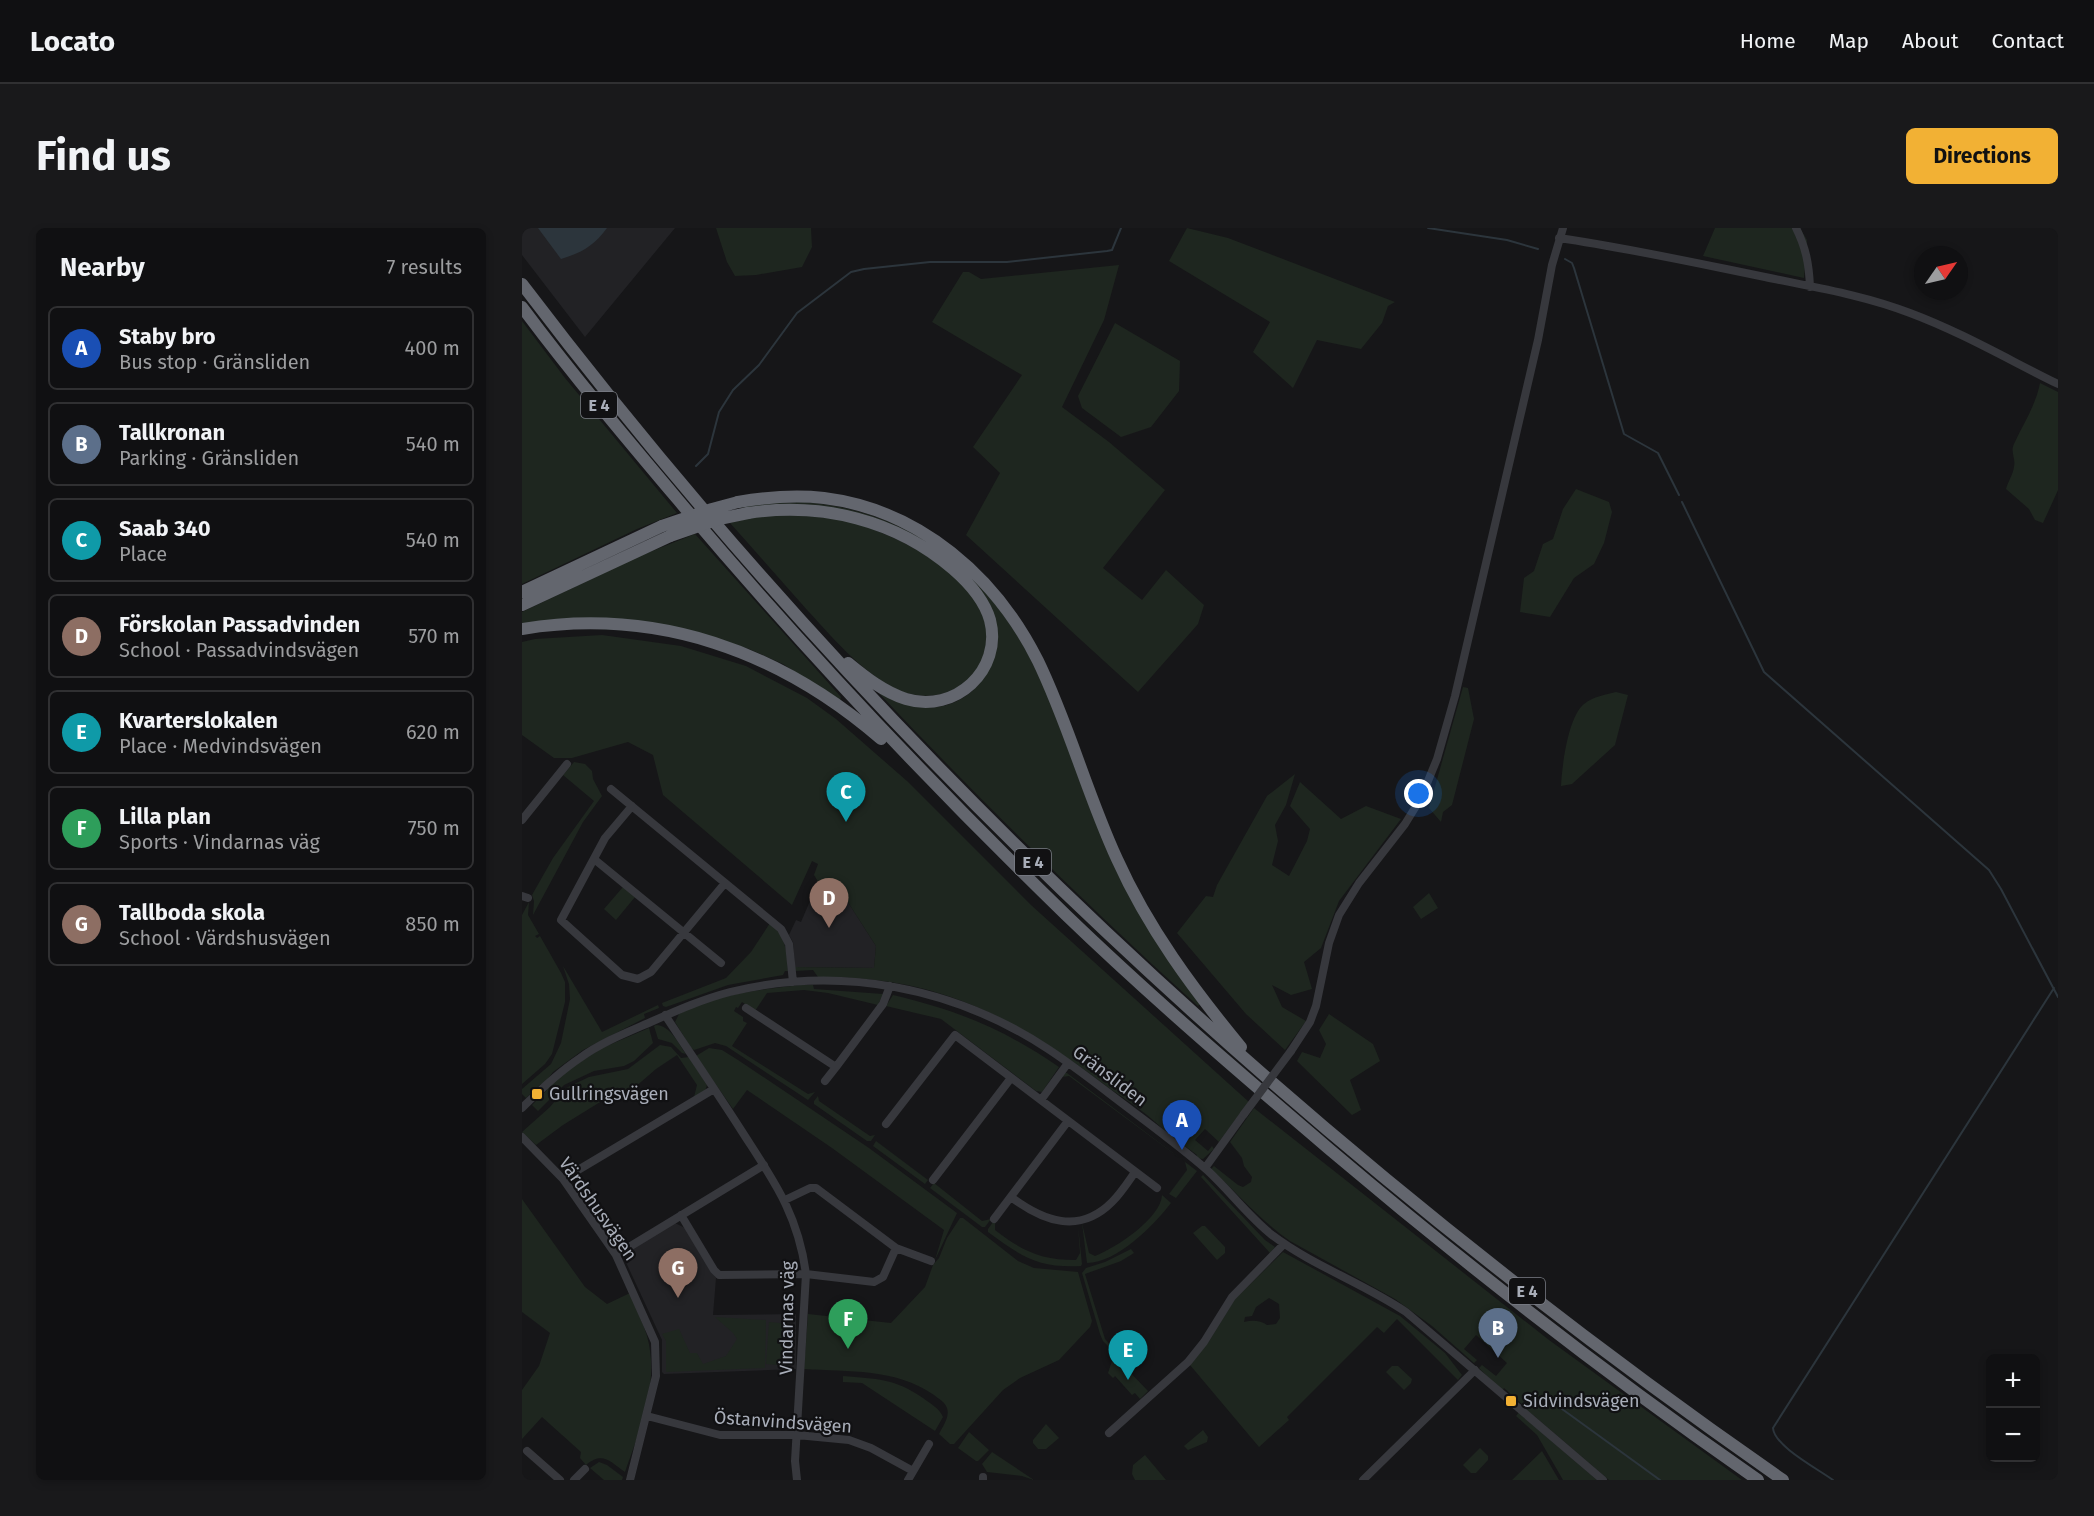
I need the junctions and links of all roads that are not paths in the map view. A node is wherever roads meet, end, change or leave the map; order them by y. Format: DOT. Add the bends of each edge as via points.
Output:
graph roads {
  1 [pos="1563,228"];
  2 [pos="1796,228"];
  3 [pos="1559,238"];
  4 [pos="522,284"];
  5 [pos="1810,287"];
  6 [pos="522,308"];
  7 [pos="2058,384"];
  8 [pos="522,592"];
  9 [pos="522,605"];
  10 [pos="522,629"];
  11 [pos="819,640"];
  12 [pos="567,764"];
  13 [pos="932,782"];
  14 [pos="611,789"];
  15 [pos="632,806"];
  16 [pos="522,820"];
  17 [pos="594,859"];
  18 [pos="725,883"];
  19 [pos="684,933"];
  20 [pos="721,963"];
  21 [pos="793,982"];
  22 [pos="890,986"];
  23 [pos="746,1008"];
  24 [pos="665,1016"];
  25 [pos="1068,1063"];
  26 [pos="836,1067"];
  27 [pos="1011,1078"];
  28 [pos="1267,1078"];
  29 [pos="825,1081"];
  30 [pos="714,1089"];
  31 [pos="1041,1100"];
  32 [pos="522,1108"];
  33 [pos="1068,1121"];
  34 [pos="886,1124"];
  35 [pos="522,1137"];
  36 [pos="764,1165"];
  37 [pos="1204,1168"];
  38 [pos="1135,1172"];
  39 [pos="563,1179"];
  40 [pos="933,1180"];
  41 [pos="1157,1188"];
  42 [pos="1011,1197"];
  43 [pos="785,1200"];
  44 [pos="681,1215"];
  45 [pos="994,1219"];
  46 [pos="1284,1244"];
  47 [pos="896,1248"];
  48 [pos="616,1255"];
  49 [pos="931,1261"];
  50 [pos="806,1274"];
  51 [pos="1474,1370"];
  52 [pos="647,1416"];
  53 [pos="1109,1433"];
  54 [pos="797,1435"];
  55 [pos="929,1444"];
  56 [pos="528,1451"];
  57 [pos="585,1469"];
  58 [pos="913,1471"];
  59 [pos="560,1480"];
  60 [pos="574,1480"];
  61 [pos="630,1480"];
  62 [pos="797,1480"];
  63 [pos="908,1480"];
  64 [pos="1363,1480"];
  65 [pos="1603,1480"];
  66 [pos="1758,1480"];
  67 [pos="1784,1480"];
  1 -- 3 [label="street"];
  2 -- 5 [label="street" via="1805,245"];
  3 -- 5 [label="street"];
  3 -- 37 [label="street, bridge" via="1455,696 1437,759 1406,824 1339,915 1310,1022"];
  4 -- 11 [label="highway, E 4" via="637,430"];
  5 -- 7 [label="street" via="1910,313"];
  6 -- 13 [label="highway, E 4" via="610,419 780,619"];
  8 -- 28 [label="highway, bridge" via="662,526 738,501 762,498 825,498 870,508 942,544 983,580 1006,608 1038,661 1110,843 1144,913 1186,977"];
  9 -- 11 [label="highway, bridge" via="670,536 719,519 808,509 846,515 897,532 944,561 973,589 987,611 993,635 989,659 975,681 954,696 931,702 906,699 887,691"];
  10 -- 13 [label="highway" via="583,624 640,627 685,635 752,656 824,694"];
  11 -- 28 [label="highway, E 4" via="990,820 1123,948"];
  12 -- 16 [label="street"];
  13 -- 66 [label="highway, E 4" via="1174,1015 1359,1174 1483,1276"];
  14 -- 15 [label="street"];
  15 -- 17 [label="street" via="605,838"];
  15 -- 18 [label="street"];
  17 -- 19 [label="street"];
  17 -- 19 [label="street" via="561,920 622,975 638,979 648,975"];
  18 -- 19 [label="street"];
  18 -- 21 [label="street" via="784,933"];
  19 -- 20 [label="street"];
  21 -- 22 [label="street, Gränsliden" via="846,981"];
  21 -- 24 [label="street, Gränsliden" via="729,993"];
  22 -- 25 [label="street, Gränsliden" via="983,1013"];
  22 -- 26 [label="street" via="883,1004"];
  23 -- 26 [label="street"];
  24 -- 30 [label="street, Vindarnas väg"];
  24 -- 32 [label="street, Gränsliden" via="582,1056"];
  25 -- 31 [label="street"];
  25 -- 37 [label="street, Gränsliden"];
  26 -- 29 [label="street"];
  27 -- 31 [label="street"];
  27 -- 34 [label="street" via="955,1035"];
  27 -- 40 [label="street"];
  28 -- 67 [label="highway, E 4" via="1502,1272"];
  30 -- 36 [label="street, Vindarnas väg"];
  30 -- 39 [label="street"];
  31 -- 33 [label="street"];
  33 -- 38 [label="street"];
  33 -- 42 [label="street"];
  35 -- 39 [label="street, Värdshusvägen"];
  36 -- 43 [label="street, Vindarnas väg"];
  36 -- 44 [label="street"];
  37 -- 46 [label="street, Gränsliden" via="1258,1224"];
  38 -- 41 [label="street"];
  38 -- 42 [label="street" via="1104,1209 1080,1220 1048,1219"];
  39 -- 48 [label="street, Värdshusvägen"];
  42 -- 45 [label="street"];
  43 -- 47 [label="street" via="816,1188"];
  43 -- 50 [label="street, Vindarnas väg" via="797,1230"];
  44 -- 48 [label="street"];
  44 -- 50 [label="street" via="719,1275"];
  46 -- 51 [label="street, Gränsliden" via="1392,1302"];
  46 -- 53 [label="street" via="1232,1297 1188,1362"];
  47 -- 49 [label="street"];
  47 -- 50 [label="street" via="878,1281"];
  48 -- 52 [label="street, Värdshusvägen" via="656,1347 656,1376"];
  50 -- 54 [label="street, Vindarnas väg"];
  51 -- 64 [label="street"];
  51 -- 65 [label="street, Gränsliden"];
  52 -- 54 [label="street, Östanvindsvägen" via="720,1435"];
  52 -- 61 [label="street, Värdshusvägen"];
  54 -- 58 [label="street, Östanvindsvägen" via="860,1443"];
  54 -- 62 [label="street, Vindarnas väg"];
  55 -- 58 [label="street"];
  56 -- 59 [label="street"];
  57 -- 60 [label="street"];
  58 -- 63 [label="street"];
}
